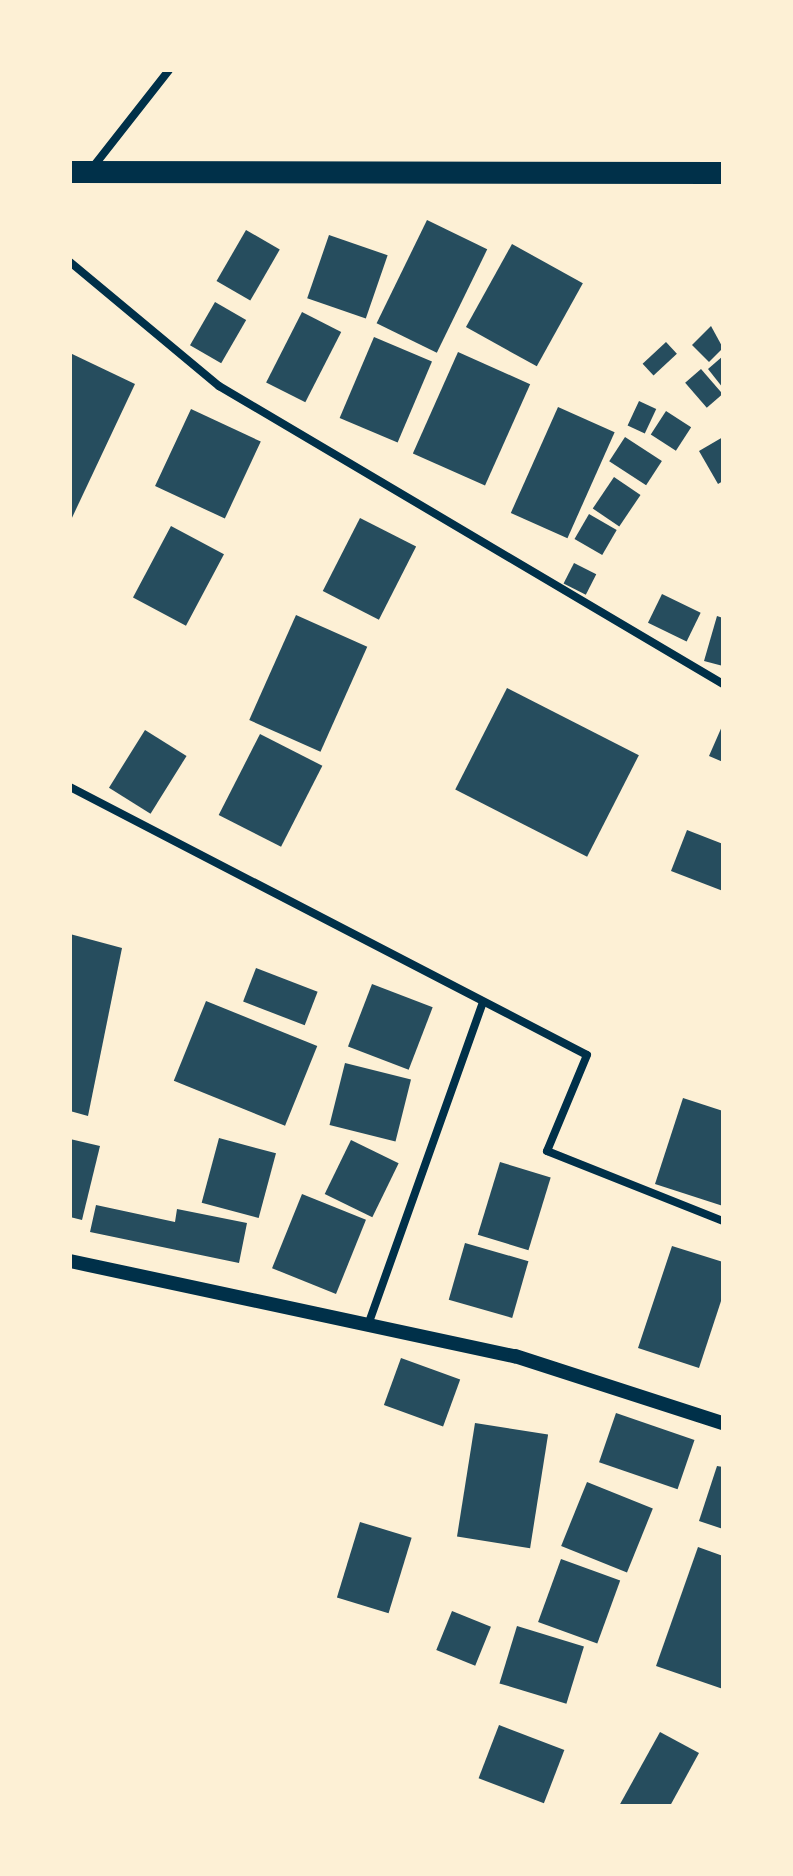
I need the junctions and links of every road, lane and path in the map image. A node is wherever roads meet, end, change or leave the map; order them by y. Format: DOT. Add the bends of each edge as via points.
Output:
graph roads {
  1 [pos="169,70"];
  2 [pos="79,172"];
  3 [pos="723,173"];
  4 [pos="70,262"];
  5 [pos="723,684"];
  6 [pos="70,787"];
  7 [pos="483,1002"];
  8 [pos="723,1221"];
  9 [pos="70,1261"];
  10 [pos="368,1325"];
  11 [pos="723,1423"];
  1 -- 2 [label="street"];
  2 -- 3 [label="highway"];
  4 -- 5 [label="street" via="219,386"];
  6 -- 7 [label="street"];
  7 -- 8 [label="street" via="587,1055 547,1151"];
  7 -- 10 [label="street"];
  9 -- 10 [label="street"];
  10 -- 11 [label="street" via="515,1356"];
}
